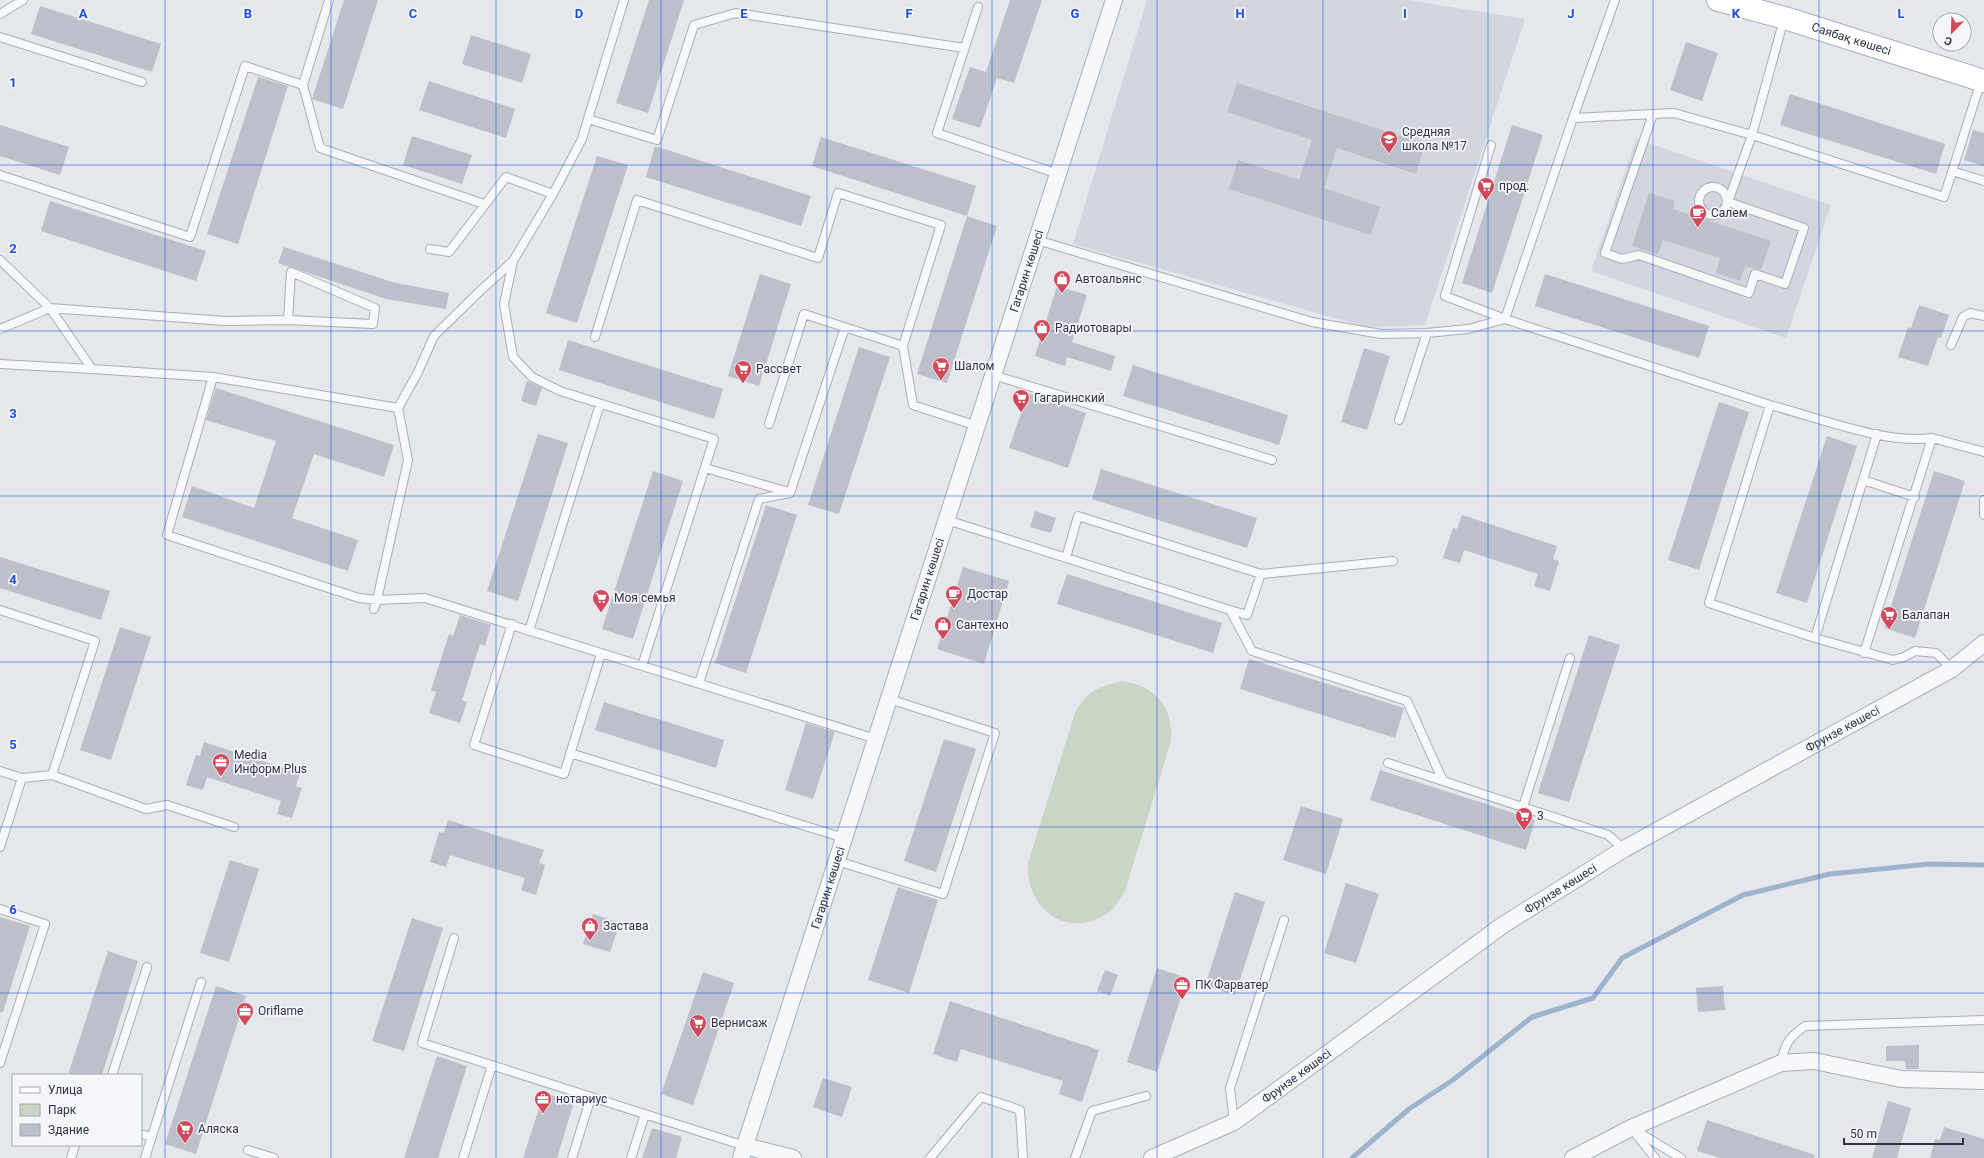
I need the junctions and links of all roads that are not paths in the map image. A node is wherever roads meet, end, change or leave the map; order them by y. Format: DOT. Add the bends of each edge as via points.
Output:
graph roads {
  1 [pos="22,0"];
  2 [pos="329,0"];
  3 [pos="624,0"];
  4 [pos="1114,0"];
  5 [pos="1615,0"];
  6 [pos="1718,0"];
  7 [pos="978,7"];
  8 [pos="0,14"];
  9 [pos="1785,18"];
  10 [pos="0,37"];
  11 [pos="964,48"];
  12 [pos="1983,80"];
  13 [pos="142,82"];
  14 [pos="303,84"];
  15 [pos="1653,114"];
  16 [pos="1573,118"];
  17 [pos="588,119"];
  18 [pos="1752,135"];
  19 [pos="1491,146"];
  20 [pos="1952,171"];
  21 [pos="1058,174"];
  22 [pos="0,175"];
  23 [pos="1984,181"];
  24 [pos="554,194"];
  25 [pos="484,204"];
  26 [pos="1037,240"];
  27 [pos="430,249"];
  28 [pos="0,260"];
  29 [pos="513,261"];
  30 [pos="50,308"];
  31 [pos="1984,316"];
  32 [pos="1505,319"];
  33 [pos="288,320"];
  34 [pos="845,327"];
  35 [pos="0,329"];
  36 [pos="1427,333"];
  37 [pos="594,337"];
  38 [pos="1951,345"];
  39 [pos="903,346"];
  40 [pos="0,364"];
  41 [pos="92,370"];
  42 [pos="993,375"];
  43 [pos="213,377"];
  44 [pos="600,404"];
  45 [pos="1770,405"];
  46 [pos="398,408"];
  47 [pos="1399,420"];
  48 [pos="769,424"];
  49 [pos="977,426"];
  50 [pos="1877,434"];
  51 [pos="1932,438"];
  52 [pos="1984,452"];
  53 [pos="1272,460"];
  54 [pos="705,468"];
  55 [pos="1863,480"];
  56 [pos="790,493"];
  57 [pos="1915,497"];
  58 [pos="1984,500"];
  59 [pos="1984,515"];
  60 [pos="947,520"];
  61 [pos="1066,558"];
  62 [pos="1393,561"];
  63 [pos="1261,574"];
  64 [pos="377,600"];
  65 [pos="0,610"];
  66 [pos="374,610"];
  67 [pos="1230,610"];
  68 [pos="512,624"];
  69 [pos="529,631"];
  70 [pos="1815,638"];
  71 [pos="1984,643"];
  72 [pos="1864,653"];
  73 [pos="601,654"];
  74 [pos="1570,658"];
  75 [pos="642,666"];
  76 [pos="1952,669"];
  77 [pos="699,683"];
  78 [pos="889,699"];
  79 [pos="876,739"];
  80 [pos="570,753"];
  81 [pos="1388,763"];
  82 [pos="0,771"];
  83 [pos="52,775"];
  84 [pos="22,778"];
  85 [pos="1443,781"];
  86 [pos="1523,807"];
  87 [pos="234,827"];
  88 [pos="844,838"];
  89 [pos="0,847"];
  90 [pos="1624,849"];
  91 [pos="837,861"];
  92 [pos="0,909"];
  93 [pos="1284,920"];
  94 [pos="454,938"];
  95 [pos="147,967"];
  96 [pos="200,982"];
  97 [pos="1984,1020"];
  98 [pos="0,1062"];
  99 [pos="1781,1064"];
  100 [pos="492,1066"];
  101 [pos="112,1074"];
  102 [pos="1984,1081"];
  103 [pos="1146,1096"];
  104 [pos="591,1097"];
  105 [pos="645,1114"];
  106 [pos="1234,1122"];
  107 [pos="1631,1128"];
  108 [pos="142,1134"];
  109 [pos="152,1137"];
  110 [pos="75,1146"];
  111 [pos="248,1150"];
  112 [pos="743,1152"];
  113 [pos="71,1158"];
  114 [pos="145,1158"];
  115 [pos="274,1158"];
  116 [pos="463,1158"];
  117 [pos="572,1158"];
  118 [pos="631,1158"];
  119 [pos="793,1158"];
  120 [pos="930,1158"];
  121 [pos="1023,1158"];
  122 [pos="1075,1158"];
  123 [pos="1152,1158"];
  124 [pos="1573,1158"];
  125 [pos="1655,1158"];
  126 [pos="1681,1158"];
  1 -- 8 [label="lane"];
  2 -- 14 [label="lane"];
  3 -- 17 [label="lane"];
  4 -- 21 [label="street, Гагарин көшесі"];
  5 -- 16 [label="lane"];
  6 -- 9 [label="street, Саябақ көшесі"];
  7 -- 11 [label="lane"];
  9 -- 12 [label="street, Саябақ көшесі"];
  9 -- 18 [label="lane"];
  10 -- 13 [label="lane"];
  11 -- 17 [label="lane" via="736,13 694,25 657,140"];
  11 -- 21 [label="lane" via="937,134"];
  12 -- 20 [label="lane"];
  14 -- 22 [label="lane" via="245,66 190,237"];
  14 -- 25 [label="lane" via="320,148"];
  15 -- 16 [label="lane"];
  15 -- 18 [label="lane" via="1674,113"];
  15 -- 18 [label="lane" via="1605,252 1622,258 1639,255 1748,293 1755,274 1785,284 1804,228 1728,202"];
  16 -- 32 [label="lane"];
  17 -- 24 [label="lane" via="582,139"];
  18 -- 20 [label="lane" via="1944,197"];
  19 -- 32 [label="lane" via="1445,296"];
  20 -- 23 [label="lane"];
  21 -- 26 [label="street, Гагарин көшесі"];
  24 -- 25 [label="lane" via="506,177"];
  24 -- 29 [label="lane"];
  25 -- 27 [label="lane" via="449,252"];
  26 -- 36 [label="lane" via="1312,322 1381,334"];
  26 -- 42 [label="street, Гагарин көшесі"];
  28 -- 30 [label="lane"];
  29 -- 44 [label="lane" via="504,304 513,357 532,377 560,391"];
  29 -- 46 [label="lane" via="434,336"];
  30 -- 33 [label="lane" via="226,321"];
  30 -- 35 [label="lane"];
  30 -- 41 [label="lane"];
  31 -- 38 [label="lane" via="1970,312 1963,317"];
  32 -- 36 [label="lane" via="1468,329"];
  32 -- 45 [label="lane"];
  33 -- 33 [label="lane" via="373,324 376,308 291,272"];
  34 -- 39 [label="lane"];
  34 -- 48 [label="lane" via="804,314"];
  34 -- 56 [label="lane"];
  36 -- 47 [label="lane"];
  37 -- 39 [label="lane" via="637,200 818,258 838,193 941,225"];
  39 -- 49 [label="lane" via="913,405"];
  40 -- 41 [label="lane"];
  41 -- 43 [label="lane"];
  42 -- 49 [label="street, Гагарин көшесі"];
  42 -- 53 [label="lane"];
  43 -- 46 [label="lane"];
  43 -- 64 [label="lane" via="167,535 359,598"];
  44 -- 54 [label="lane" via="714,439"];
  44 -- 69 [label="lane"];
  45 -- 50 [label="lane"];
  45 -- 70 [label="lane" via="1710,603"];
  46 -- 64 [label="lane" via="408,460"];
  49 -- 60 [label="street, Гагарин көшесі"];
  50 -- 51 [label="lane" via="1919,440"];
  50 -- 55 [label="lane"];
  51 -- 52 [label="lane"];
  51 -- 57 [label="lane"];
  54 -- 56 [label="lane"];
  54 -- 75 [label="lane"];
  55 -- 57 [label="lane"];
  55 -- 70 [label="lane"];
  56 -- 77 [label="lane" via="759,499"];
  57 -- 72 [label="lane"];
  58 -- 59 [label="lane"];
  60 -- 61 [label="lane"];
  60 -- 78 [label="street, Гагарин көшесі"];
  61 -- 63 [label="lane" via="1078,516"];
  61 -- 67 [label="lane"];
  62 -- 63 [label="lane"];
  63 -- 67 [label="lane" via="1247,615"];
  64 -- 66 [label="lane"];
  64 -- 68 [label="lane" via="425,598"];
  65 -- 83 [label="lane" via="95,641"];
  67 -- 85 [label="lane" via="1252,651 1407,701"];
  68 -- 69 [label="lane"];
  68 -- 80 [label="lane" via="474,745 564,774"];
  69 -- 73 [label="lane"];
  70 -- 72 [label="lane"];
  71 -- 76 [label="street, Фрунзе көшесі"];
  72 -- 76 [label="lane" via="1893,660 1915,651 1936,653"];
  73 -- 75 [label="lane"];
  73 -- 80 [label="lane"];
  74 -- 86 [label="lane"];
  75 -- 77 [label="lane"];
  76 -- 90 [label="street, Фрунзе көшесі"];
  77 -- 79 [label="lane"];
  78 -- 79 [label="street, Гагарин көшесі"];
  78 -- 91 [label="lane" via="995,733 943,894"];
  79 -- 88 [label="street, Гагарин көшесі"];
  80 -- 88 [label="lane"];
  81 -- 85 [label="lane"];
  82 -- 84 [label="lane"];
  83 -- 84 [label="lane"];
  83 -- 87 [label="lane" via="146,809 167,805"];
  84 -- 89 [label="lane"];
  85 -- 86 [label="lane"];
  86 -- 90 [label="lane" via="1608,835"];
  88 -- 91 [label="street, Гагарин көшесі"];
  90 -- 106 [label="street, Фрунзе көшесі" via="1503,925"];
  91 -- 112 [label="street, Гагарин көшесі"];
  92 -- 98 [label="lane" via="44,924"];
  93 -- 106 [label="lane" via="1230,1088"];
  94 -- 100 [label="lane" via="422,1043"];
  95 -- 101 [label="lane"];
  96 -- 109 [label="lane"];
  97 -- 99 [label="lane" via="1804,1026 1792,1035 1784,1047"];
  99 -- 102 [label="street" via="1814,1061 1901,1079"];
  99 -- 107 [label="street"];
  100 -- 104 [label="lane"];
  100 -- 116 [label="lane"];
  103 -- 122 [label="lane" via="1092,1111"];
  104 -- 105 [label="lane"];
  104 -- 117 [label="lane"];
  105 -- 112 [label="lane"];
  105 -- 118 [label="lane"];
  106 -- 123 [label="street, Фрунзе көшесі"];
  107 -- 124 [label="street"];
  107 -- 125 [label="lane"];
  107 -- 126 [label="lane"];
  108 -- 109 [label="lane"];
  109 -- 114 [label="lane"];
  110 -- 113 [label="lane"];
  111 -- 115 [label="lane"];
  112 -- 119 [label="street"];
  120 -- 121 [label="lane" via="981,1097 1020,1110"];
}
